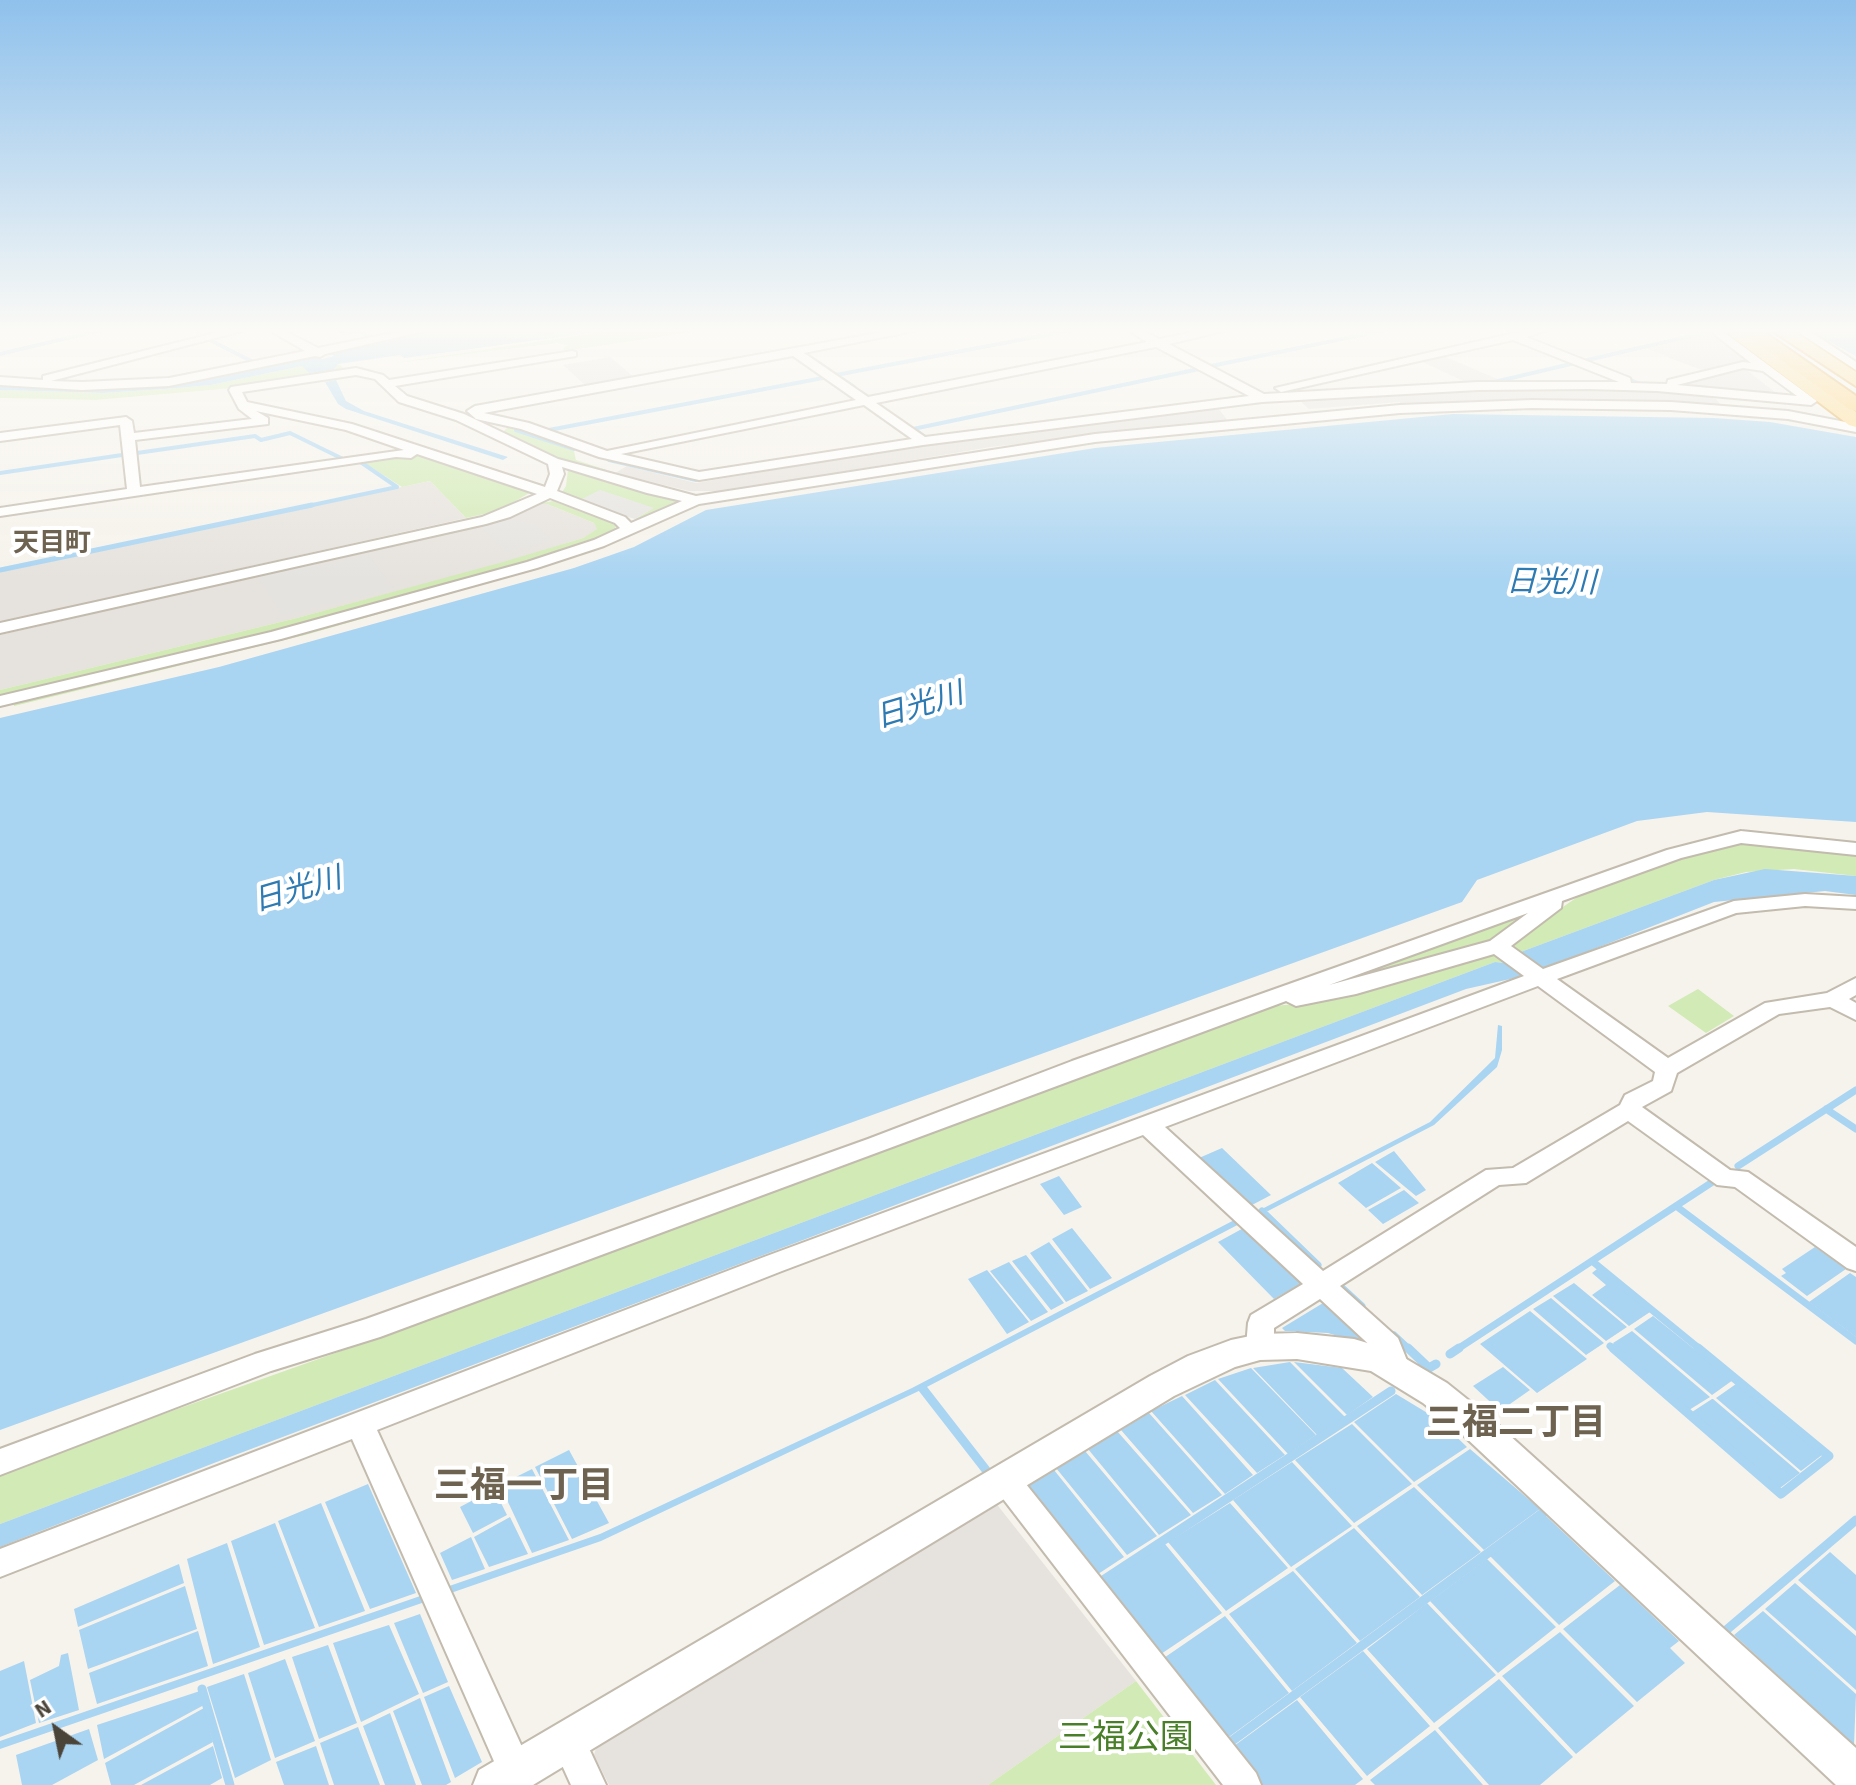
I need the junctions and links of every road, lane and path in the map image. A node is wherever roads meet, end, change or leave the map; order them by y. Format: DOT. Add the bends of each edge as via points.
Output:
graph roads {
  1 [pos="252,413"];
  2 [pos="281,413"];
  3 [pos="448,413"];
  4 [pos="468,413"];
  5 [pos="478,413"];
  6 [pos="806,413"];
  7 [pos="884,413"];
  8 [pos="1130,413"];
  9 [pos="1355,413"];
  10 [pos="1762,413"];
  11 [pos="460,417"];
  12 [pos="1856,428"];
  13 [pos="0,437"];
  14 [pos="130,437"];
  15 [pos="923,441"];
  16 [pos="604,454"];
  17 [pos="431,456"];
  18 [pos="554,462"];
  19 [pos="134,492"];
  20 [pos="549,493"];
  21 [pos="696,500"];
  22 [pos="0,512"];
  23 [pos="629,529"];
  24 [pos="0,628"];
  25 [pos="0,701"];
  26 [pos="1856,849"];
  27 [pos="1572,891"];
  28 [pos="1856,903"];
  29 [pos="1502,950"];
  30 [pos="1538,977"];
  31 [pos="1856,985"];
  32 [pos="1833,999"];
  33 [pos="1265,1001"];
  34 [pos="1856,1013"];
  35 [pos="1667,1069"];
  36 [pos="1629,1110"];
  37 [pos="1146,1124"];
  38 [pos="1856,1261"];
  39 [pos="1322,1285"];
  40 [pos="1260,1347"];
  41 [pos="1396,1368"];
  42 [pos="360,1425"];
  43 [pos="0,1462"];
  44 [pos="1004,1478"];
  45 [pos="0,1563"];
  46 [pos="568,1741"];
  47 [pos="1856,1776"];
  48 [pos="505,1778"];
  49 [pos="589,1785"];
  50 [pos="1244,1785"];
  1 -- 14 [label="street" via="264,421"];
  2 -- 17 [label="street" via="348,427"];
  3 -- 11 [label="street"];
  4 -- 11 [label="street"];
  5 -- 16 [label="street"];
  6 -- 16 [label="street"];
  7 -- 15 [label="street"];
  8 -- 15 [label="street"];
  9 -- 21 [label="street" via="1095,438"];
  10 -- 12 [label="street"];
  11 -- 18 [label="street"];
  13 -- 14 [label="street" via="126,421"];
  14 -- 19 [label="street"];
  15 -- 16 [label="street" via="699,476"];
  17 -- 19 [label="street" via="396,453"];
  17 -- 20 [label="street"];
  18 -- 20 [label="street" via="557,474"];
  18 -- 21 [label="street"];
  19 -- 22 [label="street"];
  20 -- 23 [label="street" via="620,520"];
  20 -- 24 [label="street" via="486,520"];
  21 -- 23 [label="street"];
  23 -- 25 [label="street" via="532,565 275,636"];
  26 -- 27 [label="street" via="1741,837 1674,854"];
  27 -- 29 [label="street"];
  27 -- 33 [label="street"];
  28 -- 30 [label="street" via="1805,900 1734,907"];
  29 -- 30 [label="street"];
  29 -- 33 [label="street" via="1318,996"];
  30 -- 35 [label="street"];
  30 -- 37 [label="street"];
  31 -- 32 [label="street"];
  32 -- 34 [label="street"];
  32 -- 35 [label="street" via="1773,1008"];
  33 -- 43 [label="street"];
  35 -- 36 [label="street" via="1663,1085 1633,1101"];
  36 -- 38 [label="street" via="1726,1179 1739,1178"];
  36 -- 39 [label="street" via="1517,1177 1495,1176"];
  37 -- 39 [label="street"];
  37 -- 42 [label="street"];
  39 -- 40 [label="street" via="1261,1323"];
  39 -- 41 [label="street" via="1388,1346"];
  40 -- 41 [label="street" via="1354,1353"];
  40 -- 44 [label="street" via="1200,1366"];
  41 -- 47 [label="street" via="1475,1425"];
  42 -- 45 [label="street"];
  42 -- 48 [label="street" via="436,1594"];
  44 -- 46 [label="street"];
  44 -- 50 [label="street"];
  46 -- 48 [label="street"];
  46 -- 49 [label="street"];
}
